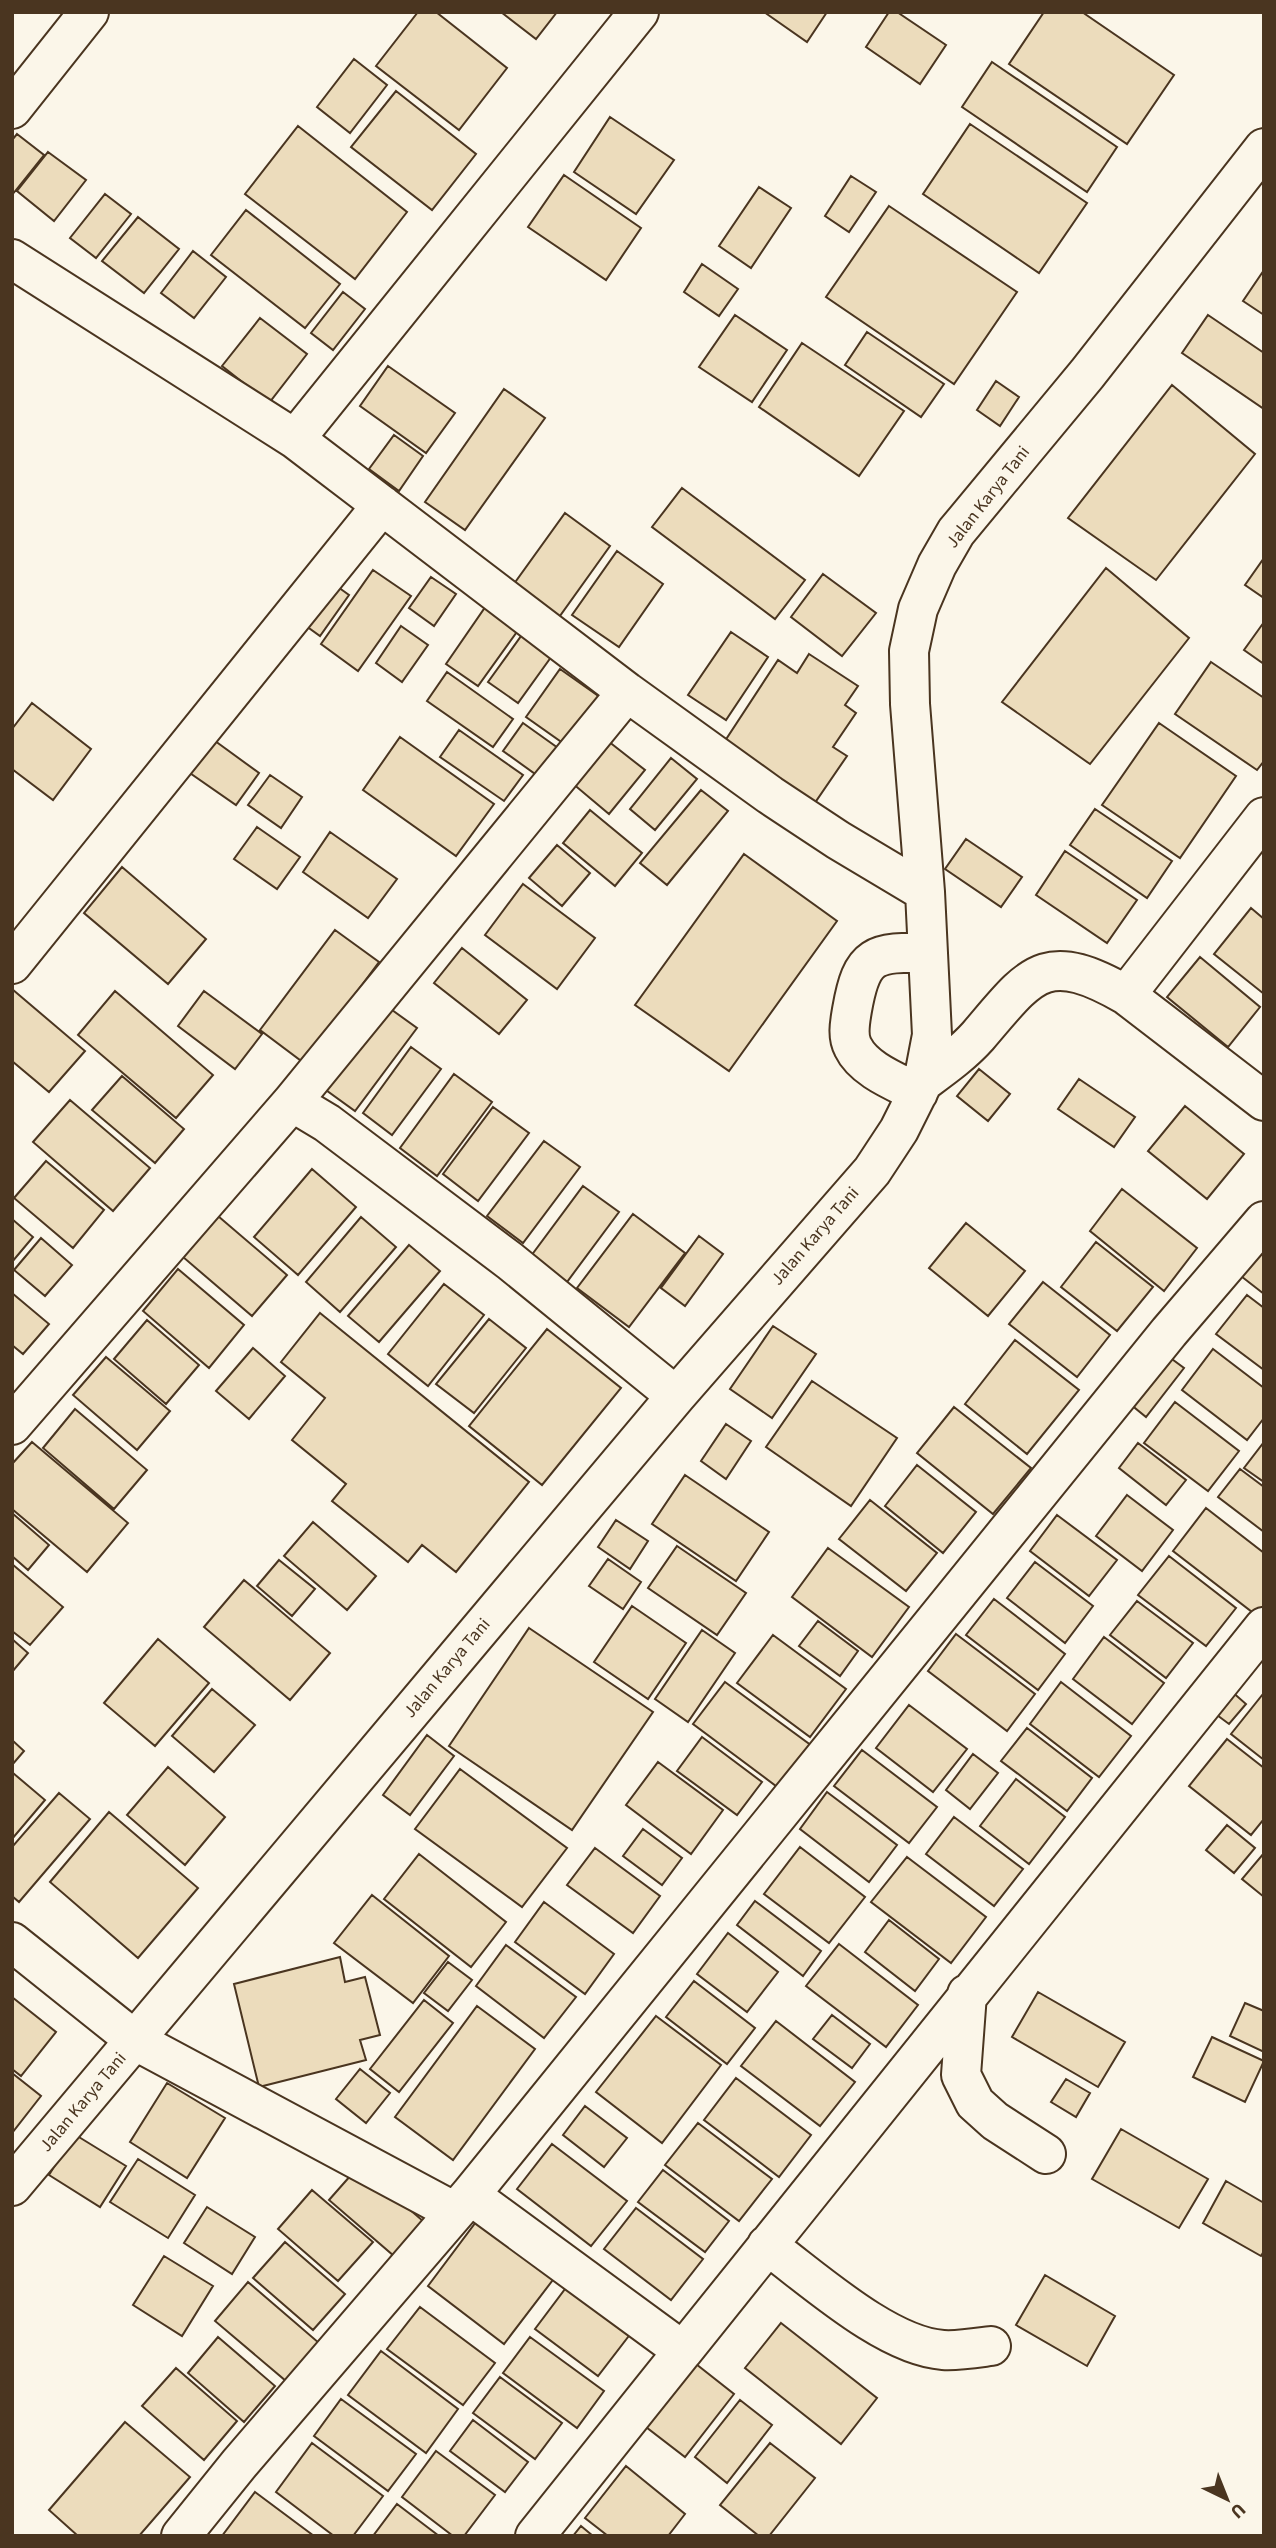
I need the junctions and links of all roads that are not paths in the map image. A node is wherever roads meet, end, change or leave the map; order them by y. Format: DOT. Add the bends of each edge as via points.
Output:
graph roads {
  1 [pos="89,12"];
  2 [pos="639,12"];
  3 [pos="12,108"];
  4 [pos="1264,148"];
  5 [pos="12,259"];
  6 [pos="295,439"];
  7 [pos="382,505"];
  8 [pos="627,692"];
  9 [pos="1264,817"];
  10 [pos="925,892"];
  11 [pos="928,953"];
  12 [pos="12,964"];
  13 [pos="1126,995"];
  14 [pos="921,1088"];
  15 [pos="1264,1101"];
  16 [pos="292,1102"];
  17 [pos="1264,1221"];
  18 [pos="676,1395"];
  19 [pos="12,1425"];
  20 [pos="1264,1627"];
  21 [pos="12,1942"];
  22 [pos="967,1994"];
  23 [pos="136,2041"];
  24 [pos="1046,2154"];
  25 [pos="12,2186"];
  26 [pos="462,2204"];
  27 [pos="767,2245"];
  28 [pos="991,2346"];
  29 [pos="683,2351"];
  30 [pos="181,2536"];
  31 [pos="535,2536"];
  1 -- 3 [label="street"];
  2 -- 6 [label="street"];
  4 -- 10 [label="street, Jalan Karya Tani" via="956,532 937,565 918,609 909,651"];
  5 -- 6 [label="street"];
  6 -- 7 [label="street"];
  7 -- 8 [label="street"];
  7 -- 12 [label="street"];
  8 -- 10 [label="street" via="769,795"];
  8 -- 16 [label="street"];
  9 -- 13 [label="street"];
  10 -- 11 [label="street, Jalan Karya Tani"];
  11 -- 14 [label="street, Jalan Karya Tani" via="932,1035"];
  11 -- 14 [label="street" via="887,953 867,963 857,983 849,1030 853,1048 869,1066"];
  13 -- 14 [label="street" via="1100,980 1068,972 1033,977"];
  13 -- 15 [label="street"];
  14 -- 18 [label="street, Jalan Karya Tani" via="872,1171"];
  16 -- 18 [label="street" via="327,1123 510,1261"];
  16 -- 19 [label="street"];
  17 -- 26 [label="street"];
  18 -- 23 [label="street, Jalan Karya Tani"];
  20 -- 22 [label="street"];
  21 -- 23 [label="street"];
  22 -- 24 [label="street" via="961,2075 975,2103"];
  22 -- 27 [label="street"];
  23 -- 25 [label="street, Jalan Karya Tani"];
  23 -- 26 [label="street"];
  26 -- 29 [label="street"];
  26 -- 30 [label="street"];
  27 -- 28 [label="street" via="902,2340 942,2350"];
  27 -- 29 [label="street"];
  29 -- 31 [label="street"];
}
